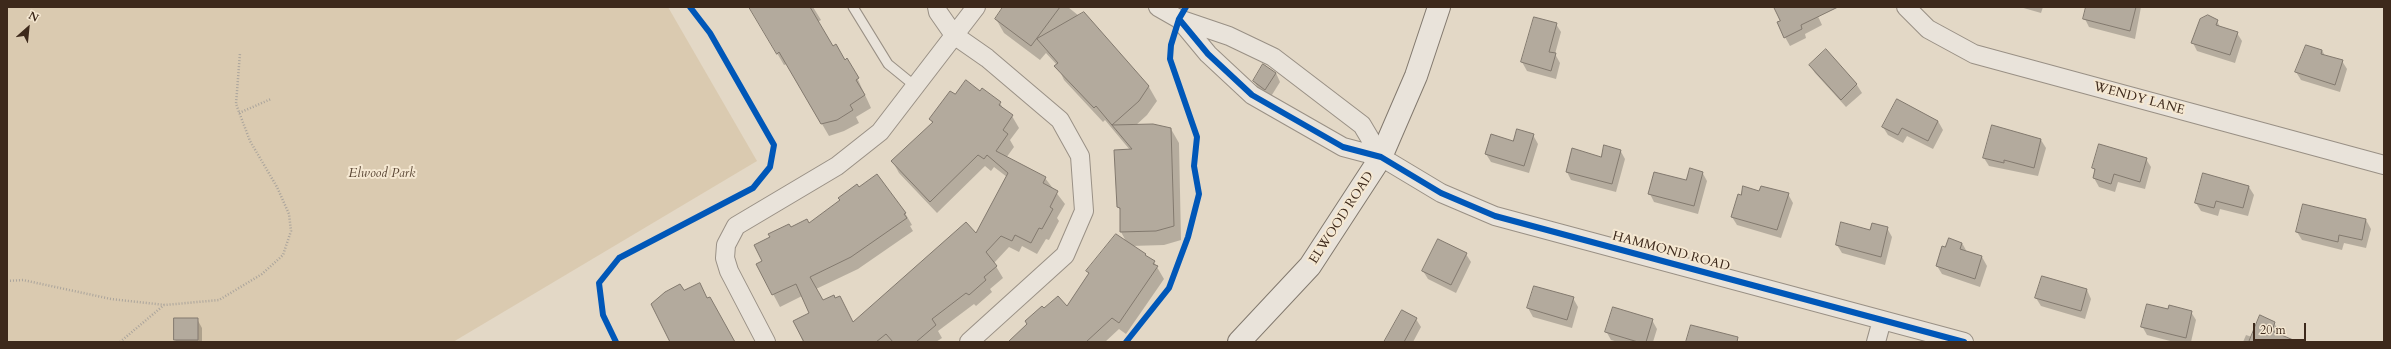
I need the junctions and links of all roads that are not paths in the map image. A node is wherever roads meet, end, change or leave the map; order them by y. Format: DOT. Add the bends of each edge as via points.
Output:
graph roads {
  1 [pos="853,7"];
  2 [pos="937,7"];
  3 [pos="976,7"];
  4 [pos="1158,7"];
  5 [pos="1439,7"];
  6 [pos="1906,7"];
  7 [pos="1179,19"];
  8 [pos="954,35"];
  9 [pos="915,86"];
  10 [pos="1381,157"];
  11 [pos="2384,165"];
  12 [pos="1882,320"];
  13 [pos="766,342"];
  14 [pos="969,342"];
  15 [pos="1240,342"];
  16 [pos="1876,342"];
  17 [pos="1964,342"];
  1 -- 9 [label="lane" via="888,64"];
  2 -- 8 [label="street"];
  3 -- 8 [label="street"];
  4 -- 7 [label="street"];
  5 -- 10 [label="main road, ELWOOD ROAD" via="1416,76"];
  6 -- 11 [label="street, WENDY LANE" via="1928,29 1974,54"];
  7 -- 10 [label="street" via="1208,54 1252,95 1343,147"];
  7 -- 10 [label="street" via="1228,36 1273,57 1362,125"];
  8 -- 9 [label="street"];
  8 -- 14 [label="street" via="987,58 1060,120 1080,156 1084,211 1064,255"];
  9 -- 13 [label="street" via="880,132 837,166 736,226 726,245 725,258"];
  10 -- 12 [label="street, HAMMOND ROAD" via="1441,194 1495,216"];
  10 -- 15 [label="main road, ELWOOD ROAD" via="1310,266"];
  12 -- 16 [label="street"];
  12 -- 17 [label="street, HAMMOND ROAD"];
}
